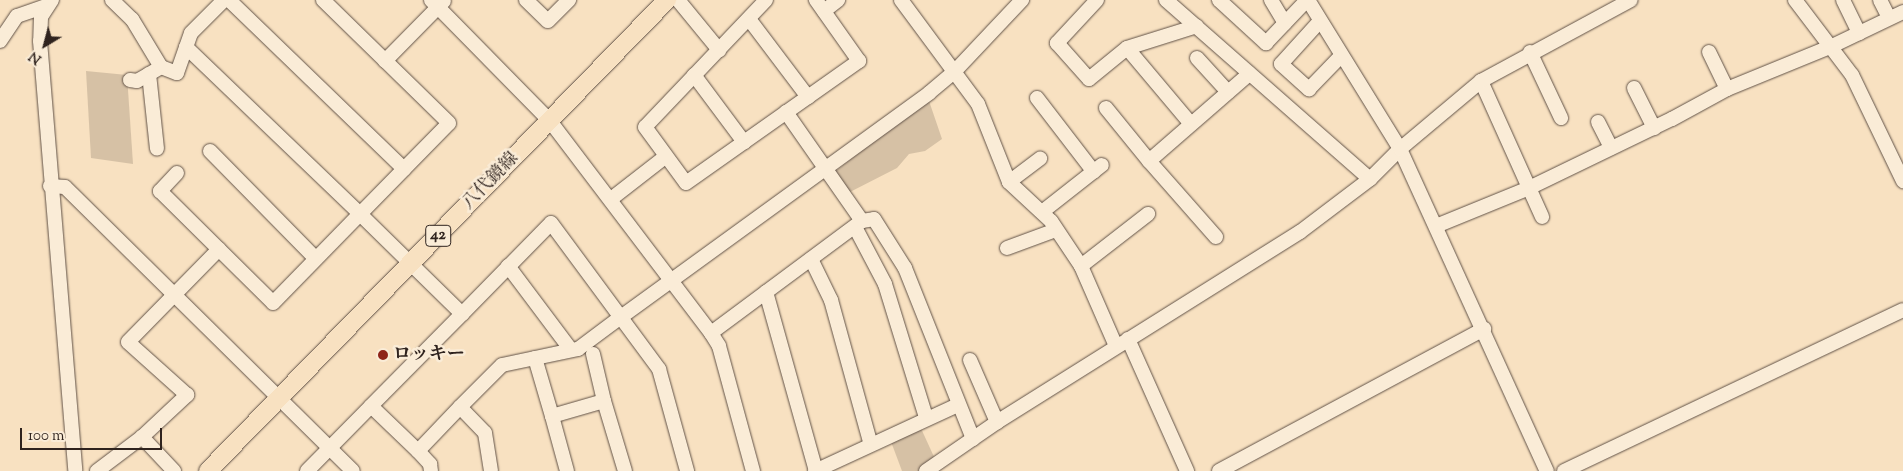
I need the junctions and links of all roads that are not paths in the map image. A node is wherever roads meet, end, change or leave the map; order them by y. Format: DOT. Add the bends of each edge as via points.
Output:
graph roads {
  1 [pos="112,0"];
  2 [pos="224,0"];
  3 [pos="229,0"];
  4 [pos="323,0"];
  5 [pos="526,0"];
  6 [pos="568,0"];
  7 [pos="667,0"];
  8 [pos="678,0"];
  9 [pos="766,0"];
  10 [pos="838,0"];
  11 [pos="901,0"];
  12 [pos="1022,0"];
  13 [pos="1097,0"];
  14 [pos="1166,0"];
  15 [pos="1219,0"];
  16 [pos="1271,0"];
  17 [pos="1308,0"];
  18 [pos="1631,0"];
  19 [pos="1795,0"];
  20 [pos="1843,0"];
  21 [pos="1880,0"];
  22 [pos="438,2"];
  23 [pos="49,3"];
  24 [pos="820,5"];
  25 [pos="1903,12"];
  26 [pos="749,18"];
  27 [pos="1889,18"];
  28 [pos="1320,21"];
  29 [pos="1285,23"];
  30 [pos="1198,26"];
  31 [pos="1859,33"];
  32 [pos="0,40"];
  33 [pos="1830,47"];
  34 [pos="186,48"];
  35 [pos="1127,48"];
  36 [pos="719,50"];
  37 [pos="1530,52"];
  38 [pos="1710,52"];
  39 [pos="1341,56"];
  40 [pos="1197,58"];
  41 [pos="386,61"];
  42 [pos="161,67"];
  43 [pos="955,71"];
  44 [pos="149,74"];
  45 [pos="1249,74"];
  46 [pos="694,76"];
  47 [pos="130,80"];
  48 [pos="1481,81"];
  49 [pos="1634,88"];
  50 [pos="1726,89"];
  51 [pos="1228,92"];
  52 [pos="808,97"];
  53 [pos="1037,98"];
  54 [pos="1106,108"];
  55 [pos="786,112"];
  56 [pos="1561,118"];
  57 [pos="550,121"];
  58 [pos="1598,122"];
  59 [pos="1191,124"];
  60 [pos="1654,128"];
  61 [pos="744,142"];
  62 [pos="1612,148"];
  63 [pos="157,149"];
  64 [pos="1400,149"];
  65 [pos="210,151"];
  66 [pos="665,157"];
  67 [pos="1040,160"];
  68 [pos="1149,161"];
  69 [pos="404,169"];
  70 [pos="825,169"];
  71 [pos="177,173"];
  72 [pos="1370,179"];
  73 [pos="1903,181"];
  74 [pos="1009,182"];
  75 [pos="50,186"];
  76 [pos="1529,188"];
  77 [pos="611,199"];
  78 [pos="1042,212"];
  79 [pos="360,214"];
  80 [pos="1148,214"];
  81 [pos="1542,217"];
  82 [pos="858,224"];
  83 [pos="1436,226"];
  84 [pos="1056,230"];
  85 [pos="1216,237"];
  86 [pos="1007,248"];
  87 [pos="219,249"];
  88 [pos="315,258"];
  89 [pos="811,259"];
  90 [pos="410,265"];
  91 [pos="508,266"];
  92 [pos="1081,266"];
  93 [pos="671,279"];
  94 [pos="766,292"];
  95 [pos="174,295"];
  96 [pos="1903,310"];
  97 [pos="462,314"];
  98 [pos="621,317"];
  99 [pos="1484,329"];
  100 [pos="711,333"];
  101 [pos="1122,343"];
  102 [pos="571,350"];
  103 [pos="593,354"];
  104 [pos="535,358"];
  105 [pos="970,360"];
  106 [pos="279,397"];
  107 [pos="604,401"];
  108 [pos="958,405"];
  109 [pos="371,406"];
  110 [pos="460,407"];
  111 [pos="552,416"];
  112 [pos="926,417"];
  113 [pos="997,422"];
  114 [pos="142,437"];
  115 [pos="973,440"];
  116 [pos="871,445"];
  117 [pos="330,448"];
  118 [pos="418,451"];
  119 [pos="76,471"];
  120 [pos="98,471"];
  121 [pos="174,471"];
  122 [pos="208,471"];
  123 [pos="308,471"];
  124 [pos="353,471"];
  125 [pos="431,471"];
  126 [pos="490,471"];
  127 [pos="567,471"];
  128 [pos="624,471"];
  129 [pos="687,471"];
  130 [pos="753,471"];
  131 [pos="816,471"];
  132 [pos="926,471"];
  133 [pos="1187,471"];
  134 [pos="1220,471"];
  135 [pos="1547,471"];
  136 [pos="1564,471"];
  1 -- 42 [label="street" via="132,19"];
  2 -- 34 [label="street" via="191,33"];
  3 -- 69 [label="street"];
  4 -- 41 [label="street"];
  5 -- 6 [label="street" via="548,21"];
  7 -- 57 [label="main road, 八代鏡線 / 42"];
  8 -- 36 [label="street"];
  9 -- 26 [label="street"];
  10 -- 24 [label="street"];
  11 -- 43 [label="street"];
  12 -- 43 [label="street"];
  13 -- 35 [label="street" via="1056,43 1090,78"];
  14 -- 30 [label="street"];
  15 -- 29 [label="street" via="1266,43"];
  16 -- 29 [label="street"];
  17 -- 28 [label="street"];
  17 -- 29 [label="street"];
  18 -- 37 [label="street"];
  19 -- 33 [label="street"];
  20 -- 31 [label="street"];
  21 -- 27 [label="street"];
  22 -- 41 [label="street"];
  22 -- 57 [label="street"];
  23 -- 32 [label="street" via="18,16"];
  23 -- 75 [label="street" via="41,17 40,41"];
  24 -- 52 [label="street" via="859,61"];
  25 -- 27 [label="street"];
  26 -- 36 [label="street"];
  26 -- 52 [label="street"];
  27 -- 31 [label="street"];
  28 -- 39 [label="street"];
  28 -- 39 [label="street" via="1281,64 1309,89"];
  30 -- 35 [label="street"];
  30 -- 45 [label="street"];
  31 -- 33 [label="street"];
  33 -- 50 [label="street"];
  33 -- 73 [label="street" via="1852,75"];
  34 -- 42 [label="street" via="177,73"];
  34 -- 79 [label="street"];
  35 -- 59 [label="street"];
  36 -- 46 [label="street"];
  37 -- 48 [label="street"];
  37 -- 56 [label="street"];
  38 -- 50 [label="street"];
  39 -- 64 [label="street"];
  40 -- 51 [label="street"];
  41 -- 69 [label="street" via="449,123"];
  42 -- 44 [label="street"];
  43 -- 70 [label="street"];
  43 -- 74 [label="street" via="978,104"];
  44 -- 47 [label="street" via="137,81"];
  44 -- 63 [label="street"];
  45 -- 51 [label="street"];
  45 -- 72 [label="street"];
  46 -- 61 [label="street"];
  46 -- 66 [label="street" via="645,127"];
  48 -- 64 [label="street"];
  48 -- 76 [label="street"];
  49 -- 60 [label="street"];
  50 -- 60 [label="street"];
  51 -- 59 [label="street"];
  52 -- 55 [label="street"];
  53 -- 78 [label="street" via="1098,169"];
  54 -- 68 [label="street"];
  55 -- 61 [label="street"];
  55 -- 70 [label="street"];
  57 -- 77 [label="street"];
  57 -- 90 [label="main road, 八代鏡線 / 42"];
  58 -- 62 [label="street"];
  59 -- 68 [label="street"];
  60 -- 62 [label="street"];
  61 -- 66 [label="street" via="686,184"];
  62 -- 76 [label="street"];
  64 -- 72 [label="street"];
  64 -- 83 [label="street"];
  65 -- 88 [label="street"];
  66 -- 77 [label="street"];
  67 -- 74 [label="street"];
  68 -- 85 [label="street"];
  69 -- 79 [label="street"];
  70 -- 82 [label="street"];
  70 -- 93 [label="street"];
  71 -- 87 [label="street" via="160,190"];
  72 -- 101 [label="street" via="1300,232"];
  74 -- 78 [label="street"];
  75 -- 95 [label="street" via="65,187"];
  75 -- 119 [label="street"];
  76 -- 81 [label="street"];
  76 -- 83 [label="street"];
  77 -- 93 [label="street"];
  78 -- 84 [label="street"];
  79 -- 88 [label="street"];
  79 -- 90 [label="street"];
  80 -- 92 [label="street"];
  82 -- 89 [label="street"];
  82 -- 108 [label="street" via="874,219 906,268"];
  82 -- 112 [label="street" via="886,284"];
  83 -- 99 [label="street"];
  84 -- 86 [label="street"];
  84 -- 92 [label="street"];
  87 -- 88 [label="street" via="273,303"];
  87 -- 95 [label="street"];
  89 -- 94 [label="street"];
  89 -- 116 [label="street" via="831,300"];
  90 -- 97 [label="street"];
  90 -- 106 [label="main road, 八代鏡線 / 42"];
  91 -- 97 [label="street"];
  91 -- 98 [label="street" via="551,223"];
  91 -- 102 [label="street"];
  92 -- 101 [label="street"];
  93 -- 98 [label="street"];
  93 -- 100 [label="street"];
  94 -- 100 [label="street"];
  94 -- 131 [label="street"];
  95 -- 106 [label="street"];
  95 -- 114 [label="street" via="128,342 187,395"];
  96 -- 136 [label="street"];
  97 -- 109 [label="street"];
  98 -- 102 [label="street"];
  98 -- 129 [label="street" via="659,369"];
  99 -- 134 [label="street"];
  99 -- 135 [label="street"];
  100 -- 130 [label="street" via="719,346"];
  101 -- 113 [label="street"];
  101 -- 133 [label="street"];
  102 -- 104 [label="street"];
  103 -- 107 [label="street"];
  104 -- 110 [label="street" via="502,365"];
  104 -- 111 [label="street"];
  105 -- 113 [label="street"];
  106 -- 117 [label="street"];
  106 -- 122 [label="main road, 八代鏡線 / 42"];
  107 -- 111 [label="street"];
  107 -- 128 [label="street"];
  108 -- 112 [label="street"];
  108 -- 115 [label="street"];
  109 -- 117 [label="street"];
  109 -- 118 [label="street"];
  110 -- 118 [label="street"];
  110 -- 126 [label="street" via="485,433"];
  111 -- 127 [label="street"];
  112 -- 116 [label="street"];
  113 -- 115 [label="street"];
  114 -- 120 [label="street"];
  114 -- 121 [label="street"];
  115 -- 132 [label="street"];
  116 -- 131 [label="street"];
  117 -- 123 [label="street"];
  117 -- 124 [label="street"];
  118 -- 125 [label="street" via="430,464"];
}
